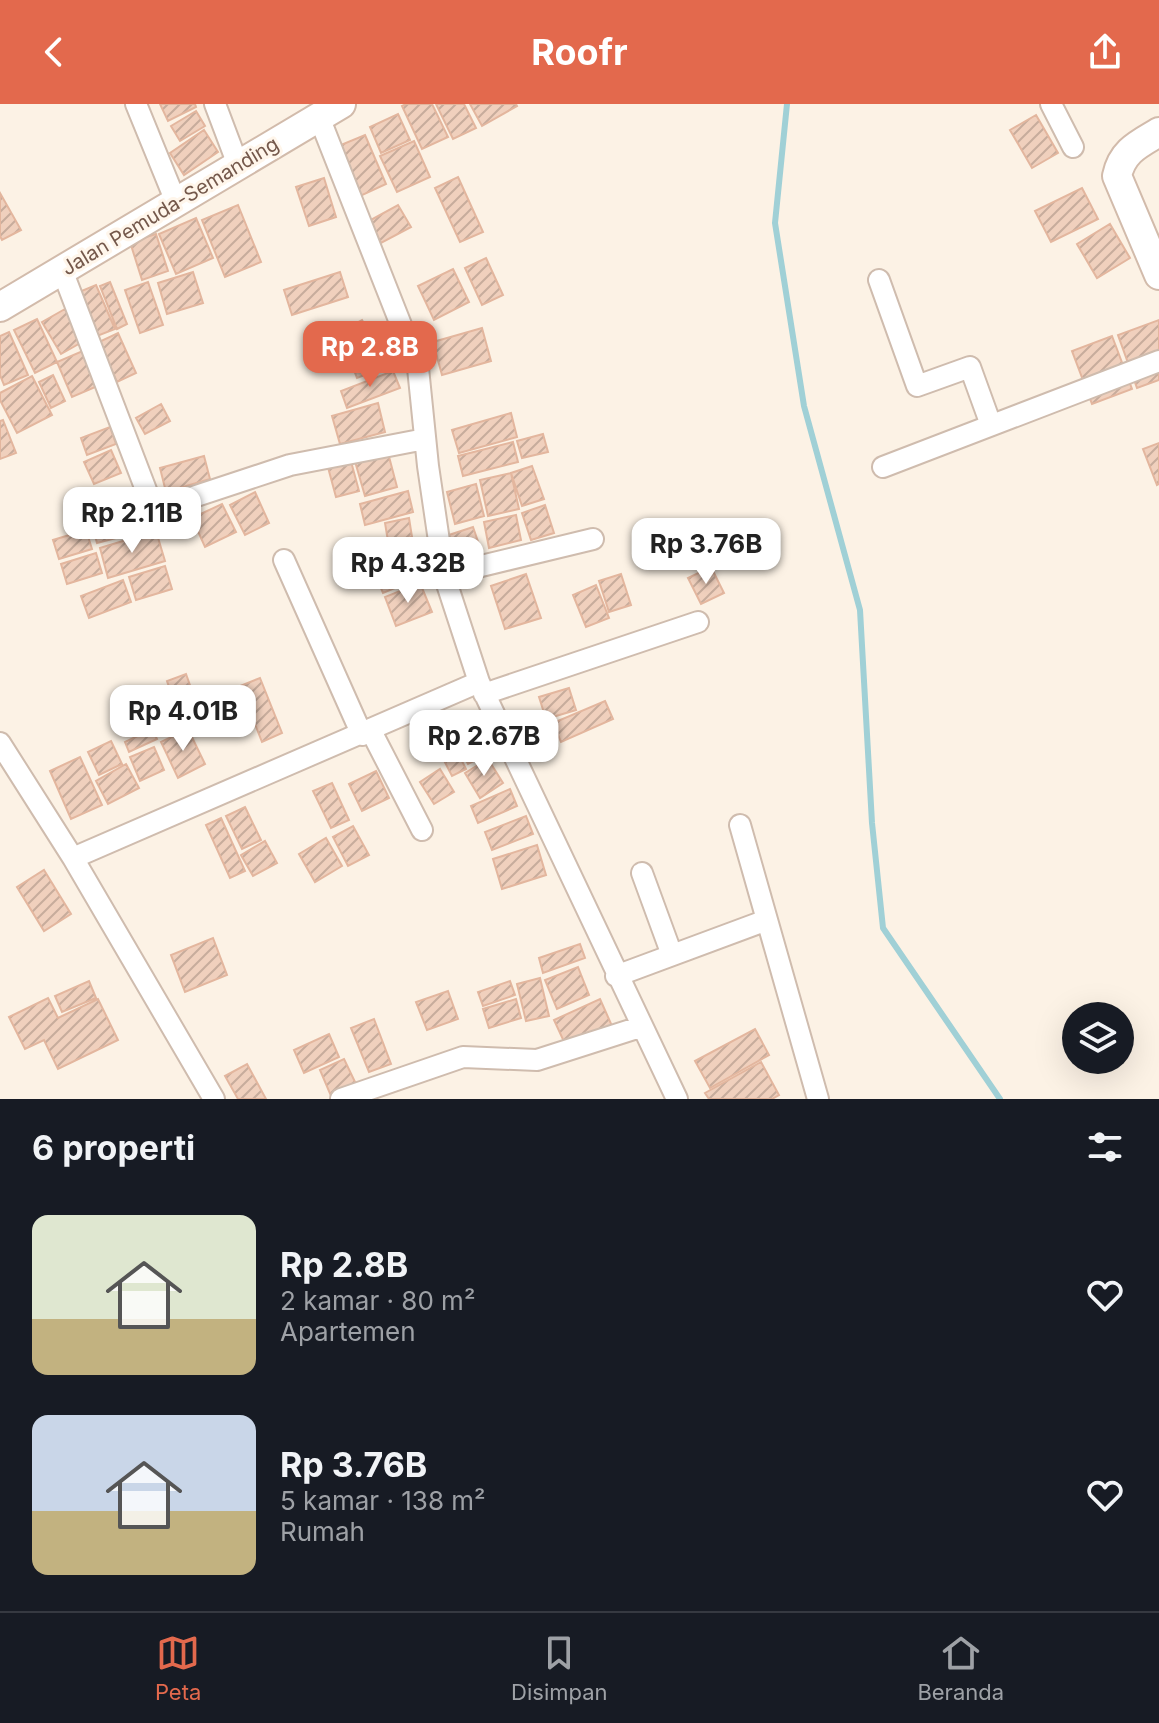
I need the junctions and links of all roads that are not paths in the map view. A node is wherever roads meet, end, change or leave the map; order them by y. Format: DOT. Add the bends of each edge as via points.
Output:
graph roads {
  1 [pos="136,104"];
  2 [pos="215,104"];
  3 [pos="1051,104"];
  4 [pos="318,112"];
  5 [pos="1159,132"];
  6 [pos="1073,147"];
  7 [pos="238,165"];
  8 [pos="176,202"];
  9 [pos="62,270"];
  10 [pos="1159,275"];
  11 [pos="879,280"];
  12 [pos="0,307"];
  13 [pos="1159,361"];
  14 [pos="991,425"];
  15 [pos="425,439"];
  16 [pos="883,467"];
  17 [pos="593,539"];
  18 [pos="284,560"];
  19 [pos="444,575"];
  20 [pos="698,622"];
  21 [pos="482,688"];
  22 [pos="367,733"];
  23 [pos="0,743"];
  24 [pos="740,825"];
  25 [pos="422,830"];
  26 [pos="73,858"];
  27 [pos="642,873"];
  28 [pos="767,920"];
  29 [pos="672,955"];
  30 [pos="616,976"];
  31 [pos="640,1027"];
  32 [pos="214,1099"];
  33 [pos="341,1099"];
  34 [pos="677,1099"];
  35 [pos="818,1099"];
  1 -- 8 [label="street"];
  2 -- 7 [label="street"];
  3 -- 6 [label="street"];
  4 -- 7 [label="main road, Jalan Pemuda-Semanding"];
  4 -- 15 [label="street" via="418,368"];
  5 -- 10 [label="main road" via="1129,150 1117,176"];
  7 -- 8 [label="main road, Jalan Pemuda-Semanding"];
  8 -- 9 [label="main road, Jalan Pemuda-Semanding"];
  9 -- 12 [label="main road, Jalan Pemuda-Semanding"];
  9 -- 15 [label="street" via="157,509 290,465"];
  11 -- 14 [label="street" via="917,386 970,367"];
  13 -- 14 [label="street"];
  14 -- 16 [label="street"];
  15 -- 19 [label="street"];
  17 -- 19 [label="street"];
  18 -- 22 [label="street"];
  19 -- 21 [label="street"];
  20 -- 21 [label="street"];
  21 -- 22 [label="street"];
  21 -- 30 [label="street"];
  22 -- 25 [label="street"];
  22 -- 26 [label="street"];
  23 -- 26 [label="street"];
  24 -- 28 [label="street"];
  26 -- 32 [label="street"];
  27 -- 29 [label="street"];
  28 -- 29 [label="street"];
  28 -- 35 [label="street"];
  29 -- 30 [label="street"];
  30 -- 31 [label="street"];
  31 -- 33 [label="street" via="537,1060 463,1057"];
  31 -- 34 [label="street"];
}
